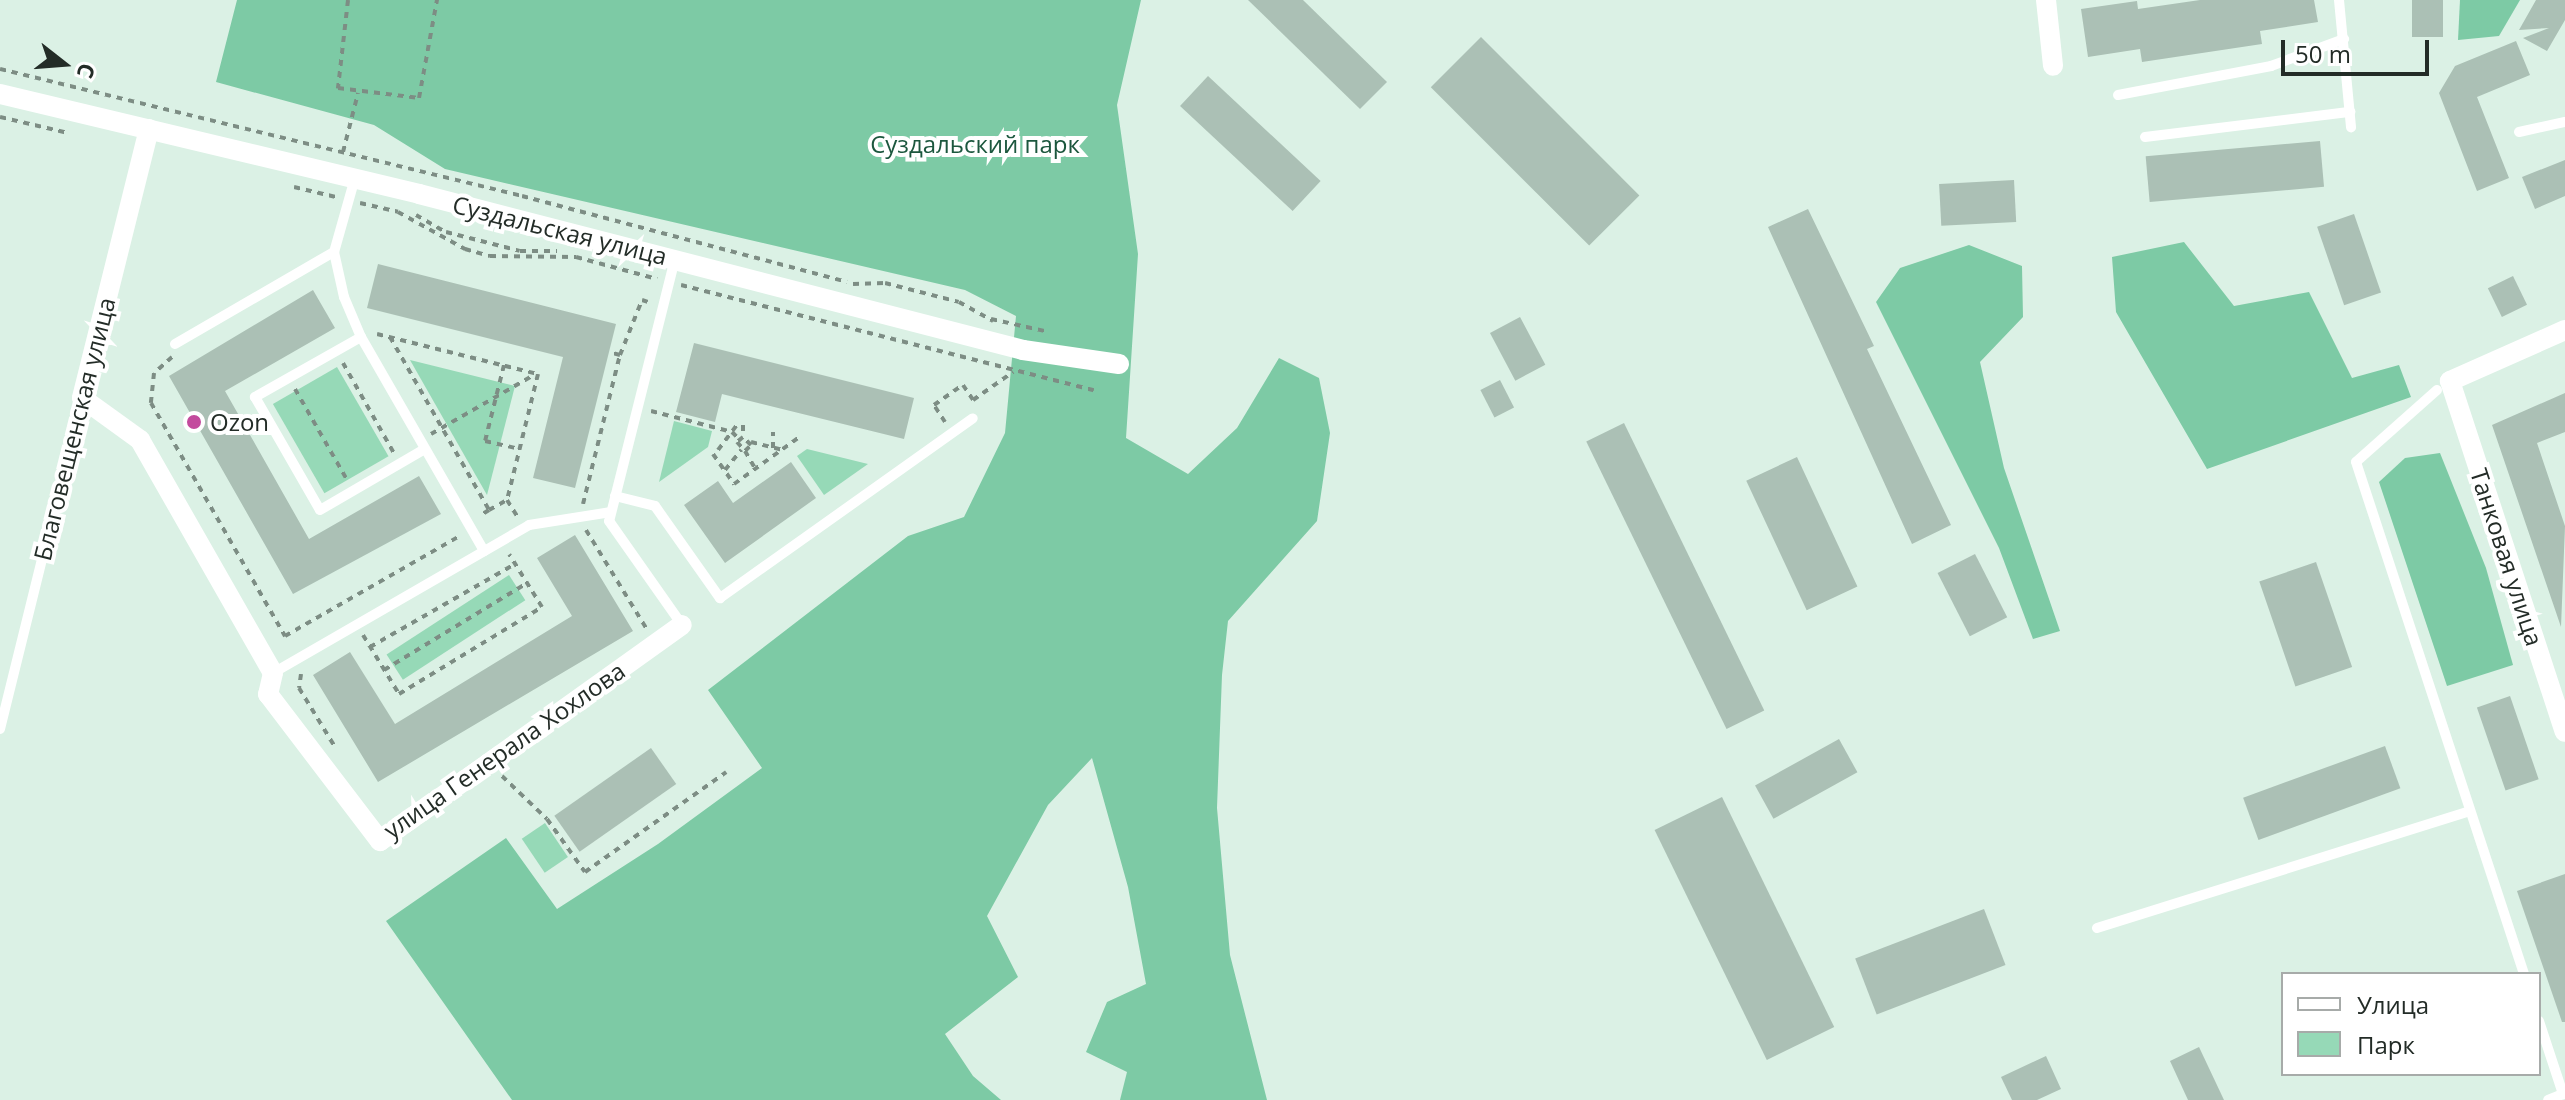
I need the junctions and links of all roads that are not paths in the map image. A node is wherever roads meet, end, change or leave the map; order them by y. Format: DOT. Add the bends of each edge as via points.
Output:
graph roads {
  1 [pos="2046,0"];
  2 [pos="2339,0"];
  3 [pos="2344,39"];
  4 [pos="2053,66"];
  5 [pos="0,94"];
  6 [pos="2118,95"];
  7 [pos="2350,112"];
  8 [pos="2565,122"];
  9 [pos="2351,127"];
  10 [pos="149,129"];
  11 [pos="2519,132"];
  12 [pos="2145,137"];
  13 [pos="351,190"];
  14 [pos="334,252"];
  15 [pos="675,259"];
  16 [pos="2565,330"];
  17 [pos="361,337"];
  18 [pos="175,344"];
  19 [pos="1119,364"];
  20 [pos="2443,385"];
  21 [pos="82,398"];
  22 [pos="973,418"];
  23 [pos="423,445"];
  24 [pos="615,496"];
  25 [pos="611,512"];
  26 [pos="484,551"];
  27 [pos="682,625"];
  28 [pos="273,673"];
  29 [pos="0,729"];
  30 [pos="2565,732"];
  31 [pos="2470,811"];
  32 [pos="2097,928"];
  33 [pos="2523,972"];
  34 [pos="2541,1027"];
  35 [pos="2548,1100"];
  1 -- 4 [label="street"];
  2 -- 3 [label="lane"];
  3 -- 6 [label="lane" via="2271,66"];
  3 -- 7 [label="lane"];
  5 -- 10 [label="street, Суздальская улица"];
  7 -- 9 [label="lane"];
  7 -- 12 [label="lane"];
  8 -- 11 [label="lane"];
  10 -- 13 [label="street, Суздальская улица"];
  10 -- 21 [label="street, Благовещенская улица"];
  13 -- 14 [label="lane"];
  13 -- 15 [label="street, Суздальская улица"];
  14 -- 17 [label="lane" via="344,297"];
  14 -- 18 [label="lane"];
  15 -- 19 [label="street, Суздальская улица" via="1023,350"];
  15 -- 24 [label="lane"];
  16 -- 20 [label="street"];
  17 -- 23 [label="lane"];
  17 -- 23 [label="lane" via="255,397 320,510"];
  20 -- 30 [label="street, Танковая улица"];
  20 -- 31 [label="lane" via="2356,462"];
  21 -- 28 [label="street, улица Генерала Хохлова" via="140,440"];
  21 -- 29 [label="lane, Благовещенская улица"];
  22 -- 24 [label="lane" via="720,598 655,506"];
  23 -- 26 [label="lane"];
  24 -- 25 [label="lane"];
  25 -- 26 [label="lane" via="529,525"];
  25 -- 27 [label="lane" via="609,521"];
  26 -- 28 [label="lane"];
  27 -- 28 [label="street, улица Генерала Хохлова" via="380,841 268,694"];
  31 -- 32 [label="lane"];
  31 -- 33 [label="lane"];
  34 -- 35 [label="lane" via="2563,1094"];
}
